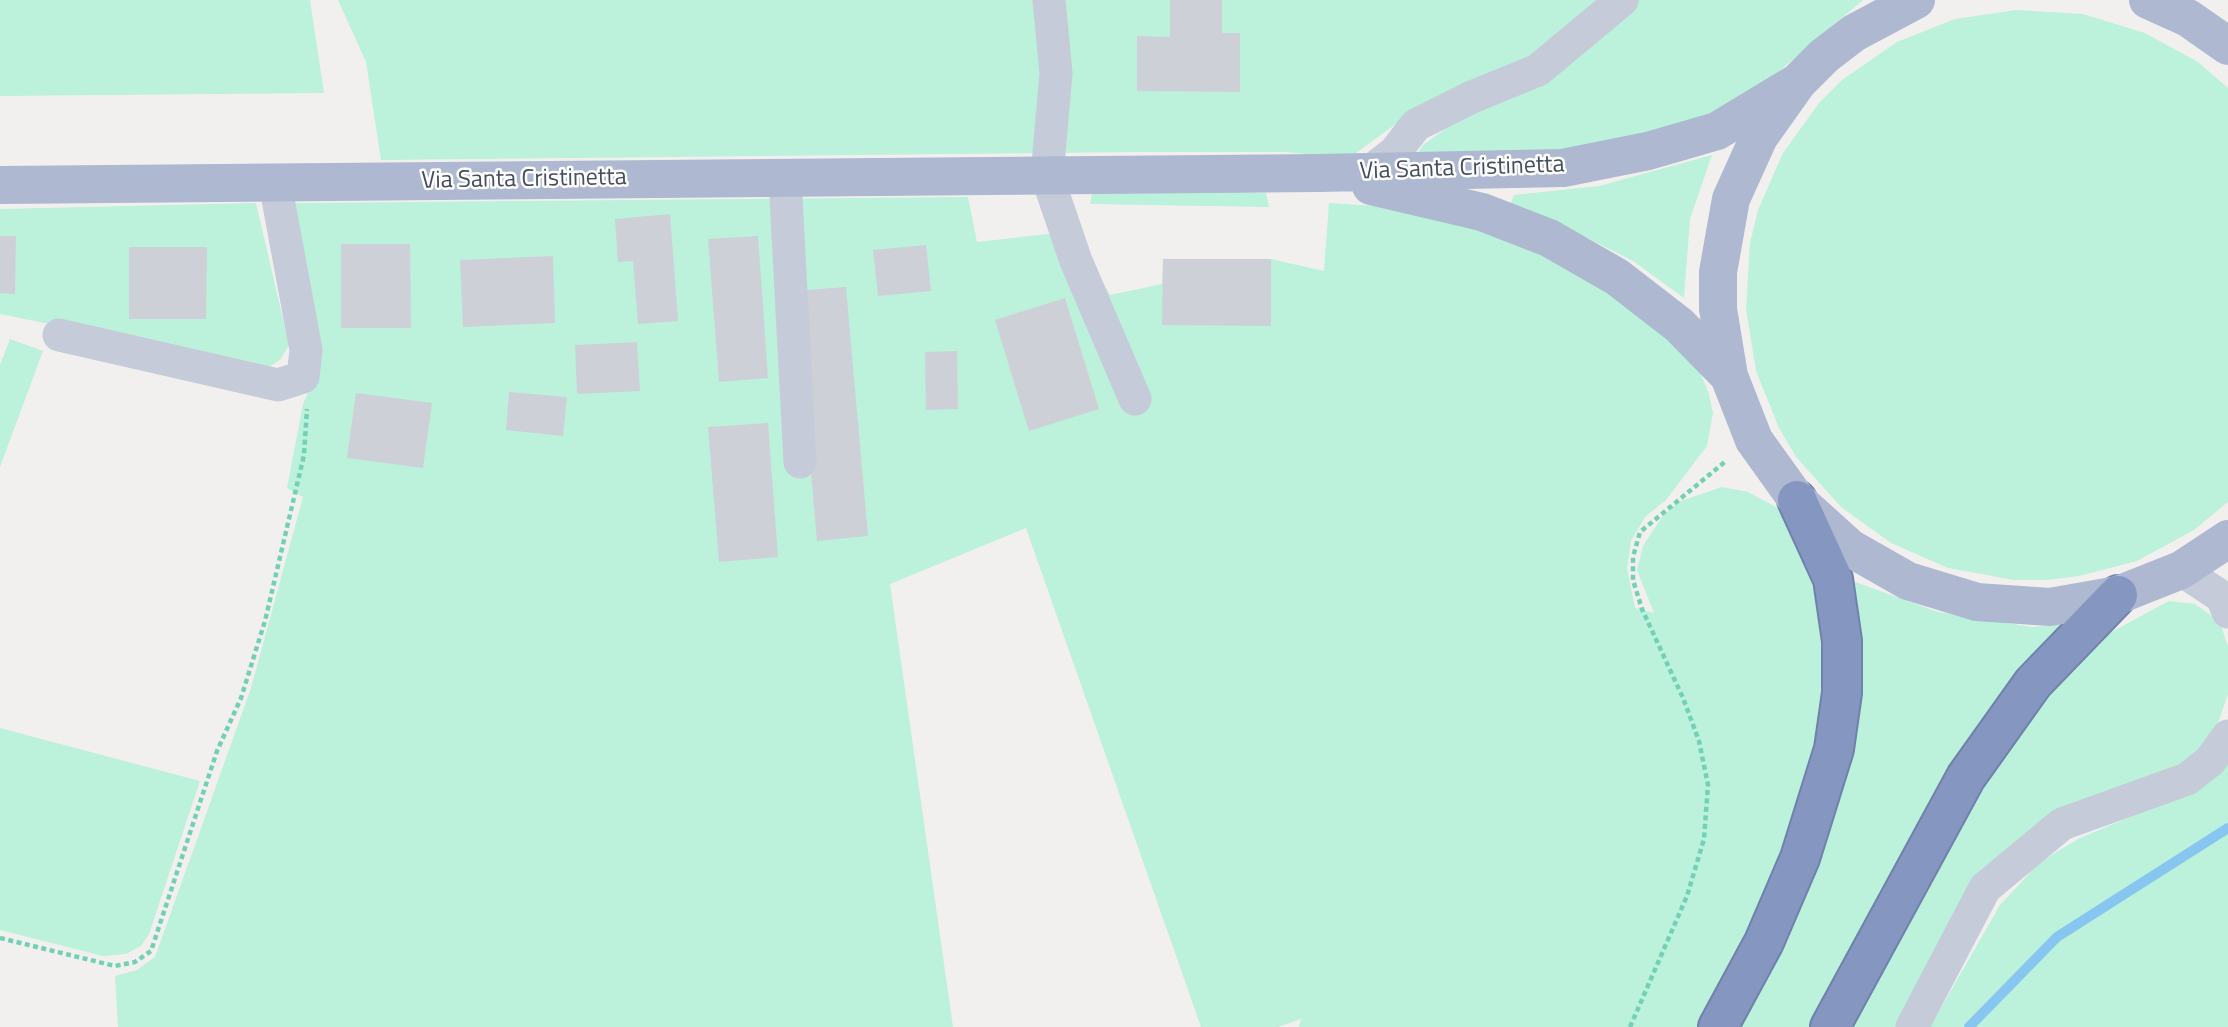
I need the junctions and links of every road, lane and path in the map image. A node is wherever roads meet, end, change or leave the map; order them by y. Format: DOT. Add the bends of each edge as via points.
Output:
graph roads {
  1 [pos="1049,0"];
  2 [pos="1622,0"];
  3 [pos="2154,1"];
  4 [pos="1899,5"];
  5 [pos="2228,46"];
  6 [pos="1798,82"];
  7 [pos="1370,172"];
  8 [pos="1318,173"];
  9 [pos="1047,176"];
  10 [pos="785,178"];
  11 [pos="275,183"];
  12 [pos="6,185"];
  13 [pos="59,335"];
  14 [pos="1729,376"];
  15 [pos="303,377"];
  16 [pos="1135,398"];
  17 [pos="1754,439"];
  18 [pos="800,462"];
  19 [pos="1797,500"];
  20 [pos="2228,539"];
  21 [pos="2181,570"];
  22 [pos="2118,596"];
  23 [pos="2228,612"];
  24 [pos="2228,737"];
  25 [pos="0,938"];
  26 [pos="1630,1027"];
  27 [pos="1718,1027"];
  28 [pos="1830,1027"];
  29 [pos="1912,1027"];
  1 -- 9 [label="street" via="1056,73"];
  2 -- 7 [label="street" via="1538,70 1416,125 1395,152"];
  3 -- 5 [label="main road"];
  4 -- 6 [label="main road" via="1824,56"];
  6 -- 7 [label="main road, Via Santa Cristinetta" via="1717,131 1563,168"];
  6 -- 14 [label="main road" via="1759,136 1726,223 1718,309"];
  7 -- 8 [label="main road, Via Santa Cristinetta"];
  8 -- 9 [label="main road, Via Santa Cristinetta"];
  8 -- 14 [label="main road, Via Santa Cristinetta" via="1482,212 1549,238 1617,277 1679,325"];
  9 -- 10 [label="main road, Via Santa Cristinetta"];
  9 -- 16 [label="street" via="1076,261"];
  10 -- 11 [label="main road, Via Santa Cristinetta"];
  10 -- 18 [label="street"];
  11 -- 12 [label="main road, Via Santa Cristinetta"];
  11 -- 15 [label="street" via="306,350"];
  13 -- 15 [label="street" via="278,384"];
  14 -- 17 [label="main road"];
  15 -- 25 [label="path" via="307,405 304,455 265,621 151,951 135,962 115,966"];
  17 -- 19 [label="main road"];
  17 -- 26 [label="path" via="1654,517 1640,532 1633,557 1633,580 1642,609 1683,698 1699,741 1708,785 1704,839 1687,896"];
  19 -- 22 [label="main road" via="1850,548 1908,581 1941,593 2026,607"];
  19 -- 27 [label="highway" via="1833,579 1842,641 1842,693 1834,749 1800,858 1764,942"];
  20 -- 21 [label="main road"];
  21 -- 22 [label="main road"];
  21 -- 23 [label="street" via="2222,597"];
  22 -- 28 [label="highway" via="2033,683 1966,776"];
  24 -- 29 [label="street" via="2210,761 2186,779 2062,824 1985,888"];
}
